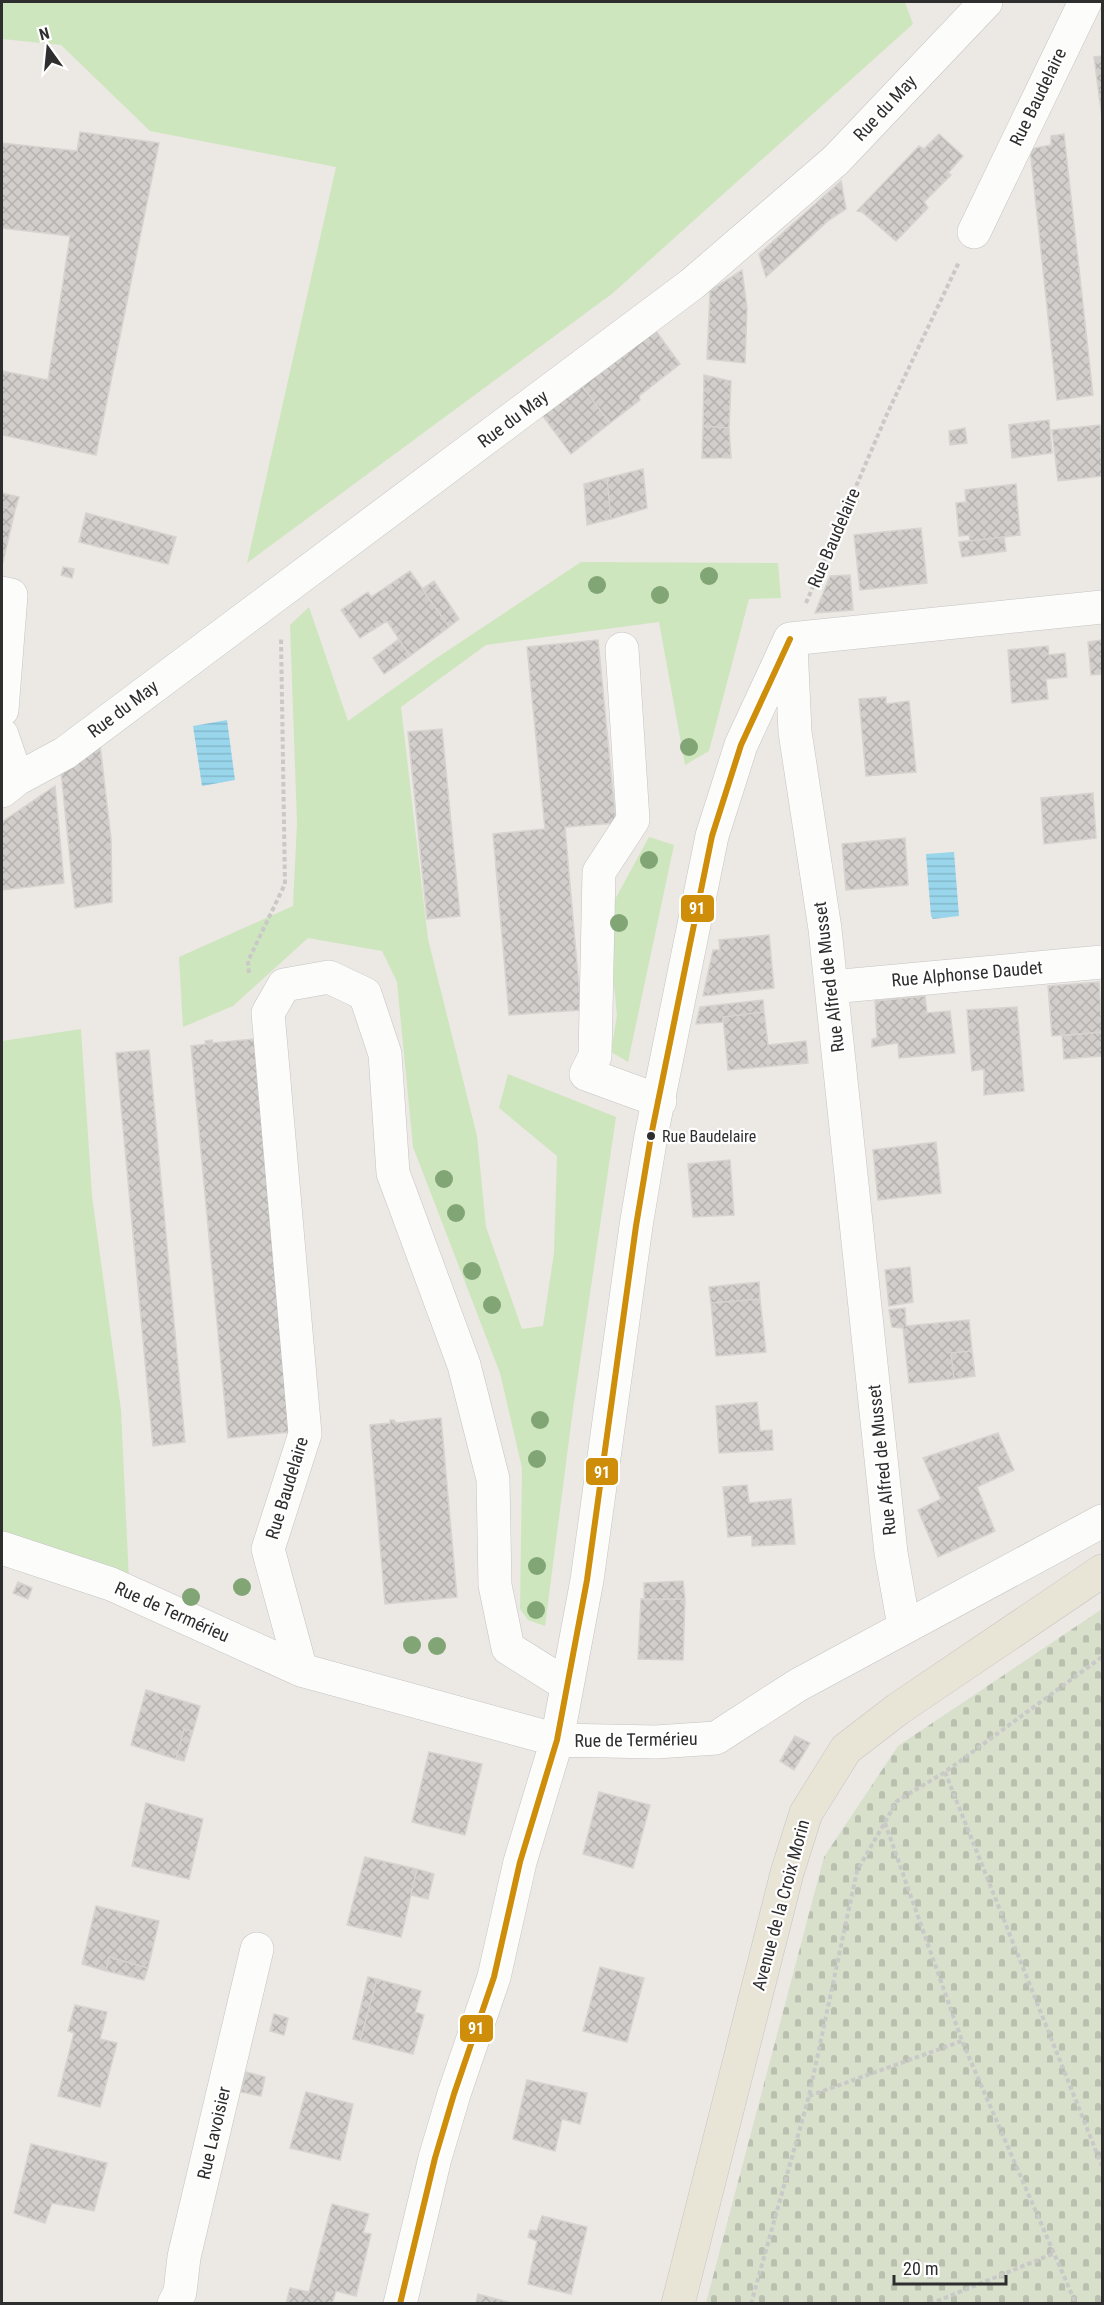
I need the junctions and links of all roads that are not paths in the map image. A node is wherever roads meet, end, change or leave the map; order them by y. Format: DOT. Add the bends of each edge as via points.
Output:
graph roads {
  1 [pos="986,2"];
  2 [pos="1085,2"];
  3 [pos="974,232"];
  4 [pos="2,593"];
  5 [pos="1102,608"];
  6 [pos="790,639"];
  7 [pos="622,649"];
  8 [pos="2,710"];
  9 [pos="2,735"];
  10 [pos="9,785"];
  11 [pos="1102,962"];
  12 [pos="831,987"];
  13 [pos="660,1101"];
  14 [pos="1102,1521"];
  15 [pos="2,1548"];
  16 [pos="1102,1571"];
  17 [pos="904,1626"];
  18 [pos="301,1670"];
  19 [pos="567,1685"];
  20 [pos="556,1740"];
  21 [pos="257,1949"];
  22 [pos="180,2301"];
  23 [pos="400,2304"];
  24 [pos="678,2304"];
  1 -- 10 [label="street, Rue du May" via="836,160 693,284 65,753"];
  2 -- 3 [label="street, Rue Baudelaire"];
  4 -- 8 [label="street" via="11,595"];
  5 -- 6 [label="street"];
  6 -- 12 [label="street, Rue Alfred de Musset" via="795,732"];
  6 -- 13 [label="street" via="741,745 712,836"];
  7 -- 13 [label="street" via="633,820 599,873 595,1056 586,1074"];
  9 -- 10 [label="street"];
  11 -- 12 [label="street, Rue Alphonse Daudet"];
  12 -- 17 [label="street, Rue Alfred de Musset" via="891,1553"];
  13 -- 19 [label="street" via="636,1226 587,1580"];
  14 -- 17 [label="street, Rue de Termérieu"];
  15 -- 18 [label="street, Rue de Termérieu" via="111,1584"];
  16 -- 24 [label="main road, Avenue de la Croix Morin" via="898,1709 846,1749 806,1813 787,1873"];
  17 -- 20 [label="street, Rue de Termérieu" via="798,1685 716,1738 656,1742"];
  18 -- 19 [label="street, Rue Baudelaire" via="268,1550 305,1434 268,1013 284,985 329,977 365,994 385,1054 393,1173 464,1365 493,1479 495,1586 508,1648"];
  18 -- 20 [label="street, Rue de Termérieu"];
  19 -- 20 [label="street"];
  20 -- 23 [label="street" via="520,1862 494,1977 435,2158"];
  21 -- 22 [label="street, Rue Lavoisier" via="184,2257"];
}
